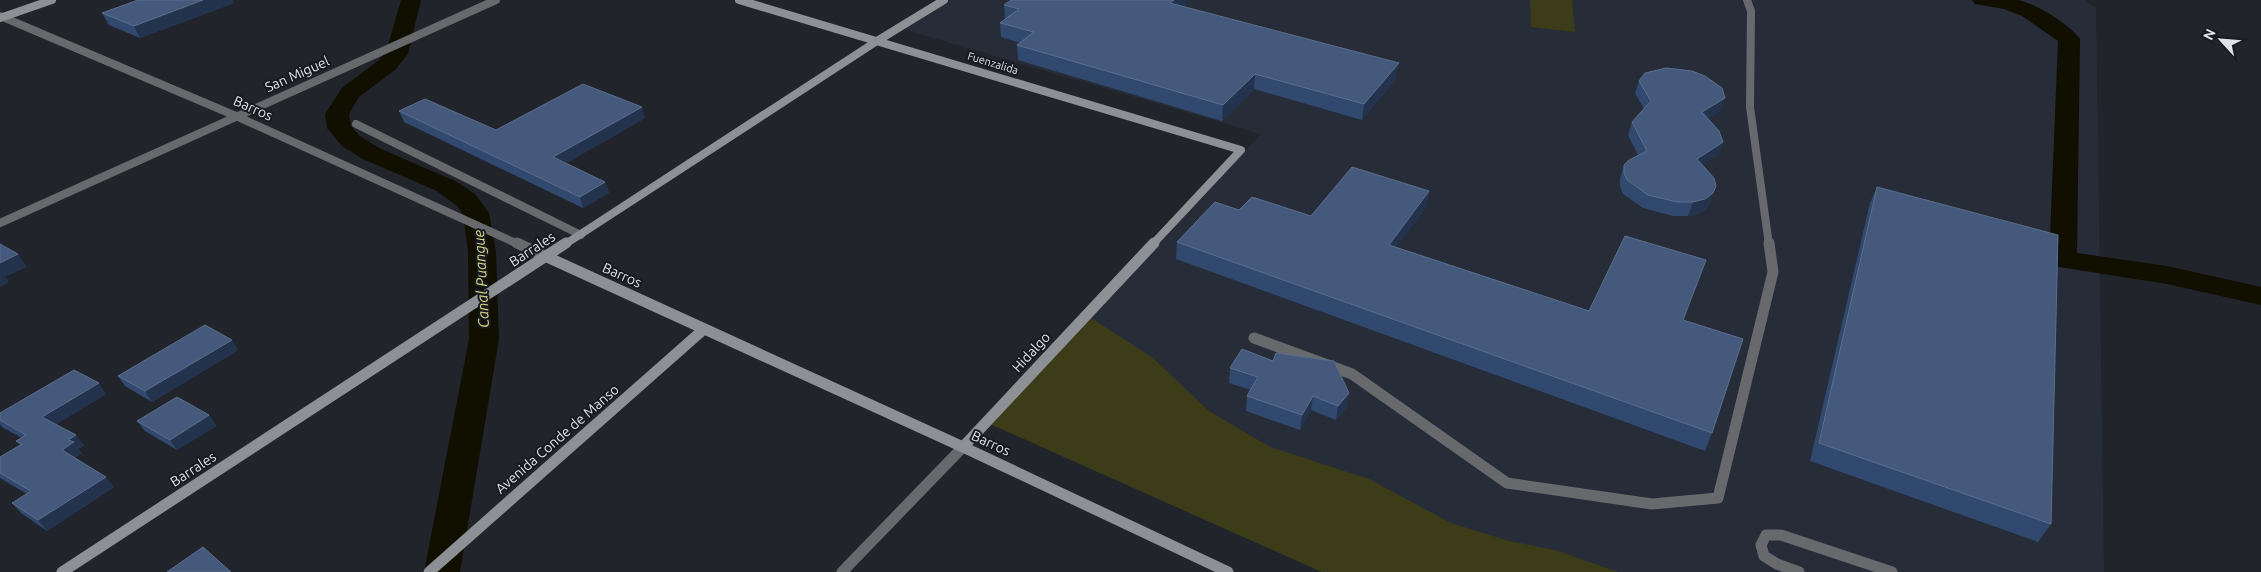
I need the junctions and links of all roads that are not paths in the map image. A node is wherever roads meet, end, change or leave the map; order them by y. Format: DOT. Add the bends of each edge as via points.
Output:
graph roads {
  1 [pos="52,0"];
  2 [pos="496,0"];
  3 [pos="739,0"];
  4 [pos="944,0"];
  5 [pos="1747,0"];
  6 [pos="1,17"];
  7 [pos="877,41"];
  8 [pos="236,116"];
  9 [pos="356,124"];
  10 [pos="1241,150"];
  11 [pos="0,222"];
  12 [pos="581,235"];
  13 [pos="547,257"];
  14 [pos="704,329"];
  15 [pos="1254,338"];
  16 [pos="963,447"];
  17 [pos="62,572"];
  18 [pos="429,572"];
  19 [pos="842,572"];
  20 [pos="1228,572"];
  21 [pos="1799,572"];
  22 [pos="1892,572"];
  1 -- 6 [label="street"];
  2 -- 8 [label="street, San Miguel"];
  3 -- 7 [label="street, Fuenzalida"];
  4 -- 7 [label="street, Barrales"];
  5 -- 15 [label="street" via="1751,11 1750,107 1773,272 1718,498 1652,504 1507,483 1352,374"];
  6 -- 8 [label="street, Barros"];
  7 -- 10 [label="street, Fuenzalida"];
  7 -- 12 [label="street, Barrales"];
  8 -- 11 [label="street, San Miguel"];
  8 -- 13 [label="street, Barros"];
  9 -- 12 [label="street"];
  10 -- 16 [label="street, Hidalgo"];
  12 -- 13 [label="street, Barrales"];
  13 -- 14 [label="street, Barros"];
  13 -- 17 [label="street, Barrales"];
  14 -- 16 [label="street, Barros"];
  14 -- 18 [label="street, Avenida Conde de Manso"];
  16 -- 19 [label="street, Hidalgo"];
  16 -- 20 [label="street, Barros"];
  21 -- 22 [label="street" via="1764,556 1761,545 1766,535 1781,535"];
}
